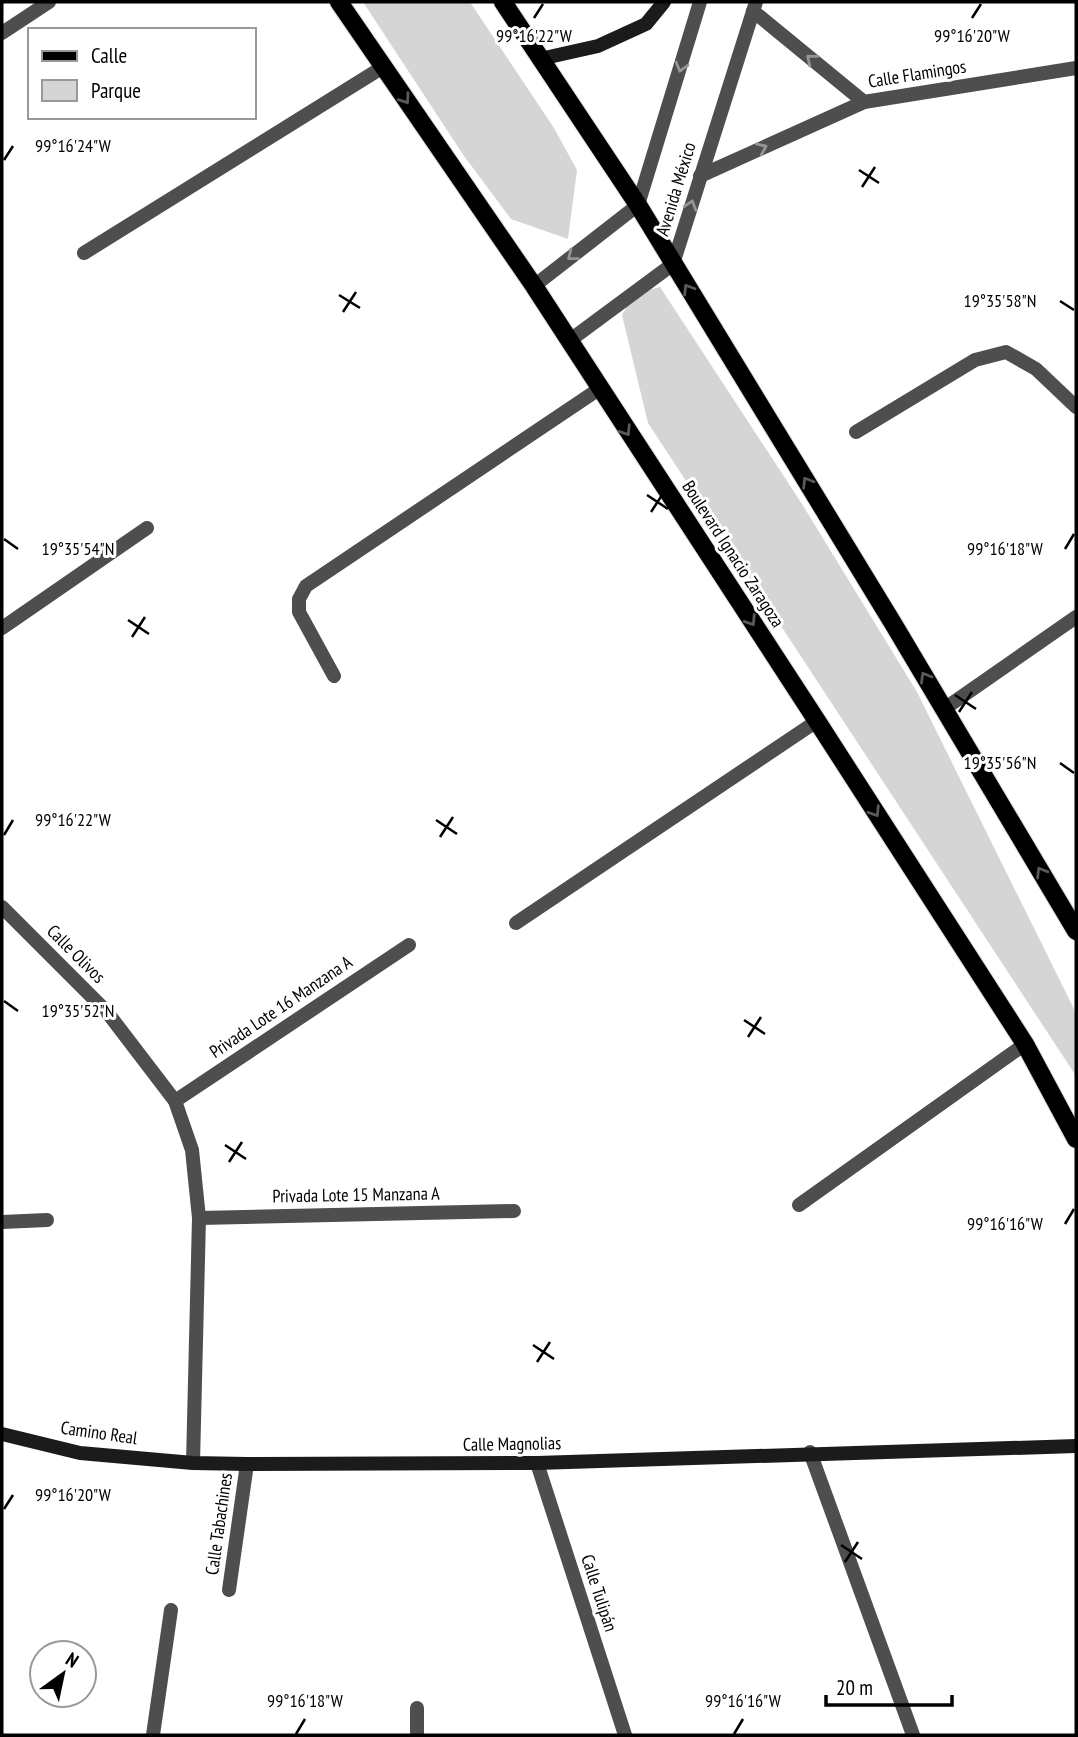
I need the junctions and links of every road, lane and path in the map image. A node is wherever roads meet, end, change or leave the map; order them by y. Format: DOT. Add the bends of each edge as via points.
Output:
graph roads {
  1 [pos="49,2"];
  2 [pos="339,2"];
  3 [pos="503,2"];
  4 [pos="664,2"];
  5 [pos="700,2"];
  6 [pos="755,7"];
  7 [pos="2,33"];
  8 [pos="540,59"];
  9 [pos="383,67"];
  10 [pos="1076,68"];
  11 [pos="864,102"];
  12 [pos="700,176"];
  13 [pos="638,205"];
  14 [pos="85,253"];
  15 [pos="673,264"];
  16 [pos="534,286"];
  17 [pos="569,341"];
  18 [pos="599,389"];
  19 [pos="1076,407"];
  20 [pos="856,432"];
  21 [pos="147,528"];
  22 [pos="1076,617"];
  23 [pos="2,628"];
  24 [pos="334,676"];
  25 [pos="944,709"];
  26 [pos="817,721"];
  27 [pos="2,907"];
  28 [pos="516,923"];
  29 [pos="1076,931"];
  30 [pos="409,945"];
  31 [pos="1026,1044"];
  32 [pos="175,1101"];
  33 [pos="1076,1139"];
  34 [pos="799,1205"];
  35 [pos="514,1211"];
  36 [pos="199,1218"];
  37 [pos="47,1220"];
  38 [pos="2,1222"];
  39 [pos="2,1434"];
  40 [pos="1076,1446"];
  41 [pos="810,1452"];
  42 [pos="193,1463"];
  43 [pos="537,1463"];
  44 [pos="247,1464"];
  45 [pos="229,1590"];
  46 [pos="171,1610"];
  47 [pos="417,1708"];
  48 [pos="153,1735"];
  49 [pos="417,1735"];
  50 [pos="625,1735"];
  51 [pos="913,1735"];
  1 -- 7 [label="street"];
  2 -- 9 [label="main road, Boulevard Ignacio Zaragoza"];
  3 -- 8 [label="main road"];
  4 -- 8 [label="street" via="646,24 598,46"];
  5 -- 13 [label="street, Avenida México, one-way"];
  11 -- 6 [label="street, Calle Flamingos, one-way"];
  6 -- 12 [label="street, Avenida México"];
  8 -- 13 [label="main road"];
  9 -- 14 [label="street"];
  9 -- 16 [label="main road, Boulevard Ignacio Zaragoza, one-way"];
  10 -- 11 [label="street, Calle Flamingos"];
  12 -- 11 [label="street, one-way"];
  15 -- 12 [label="street, Avenida México, one-way"];
  13 -- 15 [label="main road"];
  13 -- 16 [label="street, Avenida México, one-way"];
  15 -- 17 [label="street, Avenida México"];
  25 -- 15 [label="main road, one-way"];
  16 -- 17 [label="main road, Boulevard Ignacio Zaragoza"];
  17 -- 18 [label="main road, Boulevard Ignacio Zaragoza"];
  18 -- 24 [label="street" via="306,586 299,612"];
  18 -- 26 [label="main road, Boulevard Ignacio Zaragoza, one-way"];
  19 -- 20 [label="street" via="1036,369 1006,352 975,360"];
  21 -- 23 [label="street"];
  22 -- 25 [label="street"];
  29 -- 25 [label="main road, one-way"];
  26 -- 28 [label="street"];
  26 -- 31 [label="main road, Boulevard Ignacio Zaragoza, one-way"];
  27 -- 32 [label="street, Calle Olivos" via="107,1012"];
  30 -- 32 [label="street, Privada Lote 16 Manzana A"];
  31 -- 33 [label="main road, Boulevard Ignacio Zaragoza"];
  31 -- 34 [label="street"];
  32 -- 36 [label="street, Calle Olivos" via="192,1150"];
  35 -- 36 [label="street, Privada Lote 15 Manzana A"];
  36 -- 42 [label="street"];
  37 -- 38 [label="street"];
  39 -- 42 [label="street, Camino Real" via="79,1453"];
  40 -- 41 [label="street, Calle Magnolias"];
  41 -- 43 [label="street, Calle Magnolias"];
  41 -- 51 [label="street"];
  42 -- 44 [label="street, Calle Magnolias"];
  43 -- 44 [label="street, Calle Magnolias"];
  43 -- 50 [label="street, Calle Tulipán"];
  44 -- 45 [label="street, Calle Tabachines"];
  46 -- 48 [label="street"];
  47 -- 49 [label="street"];
}
